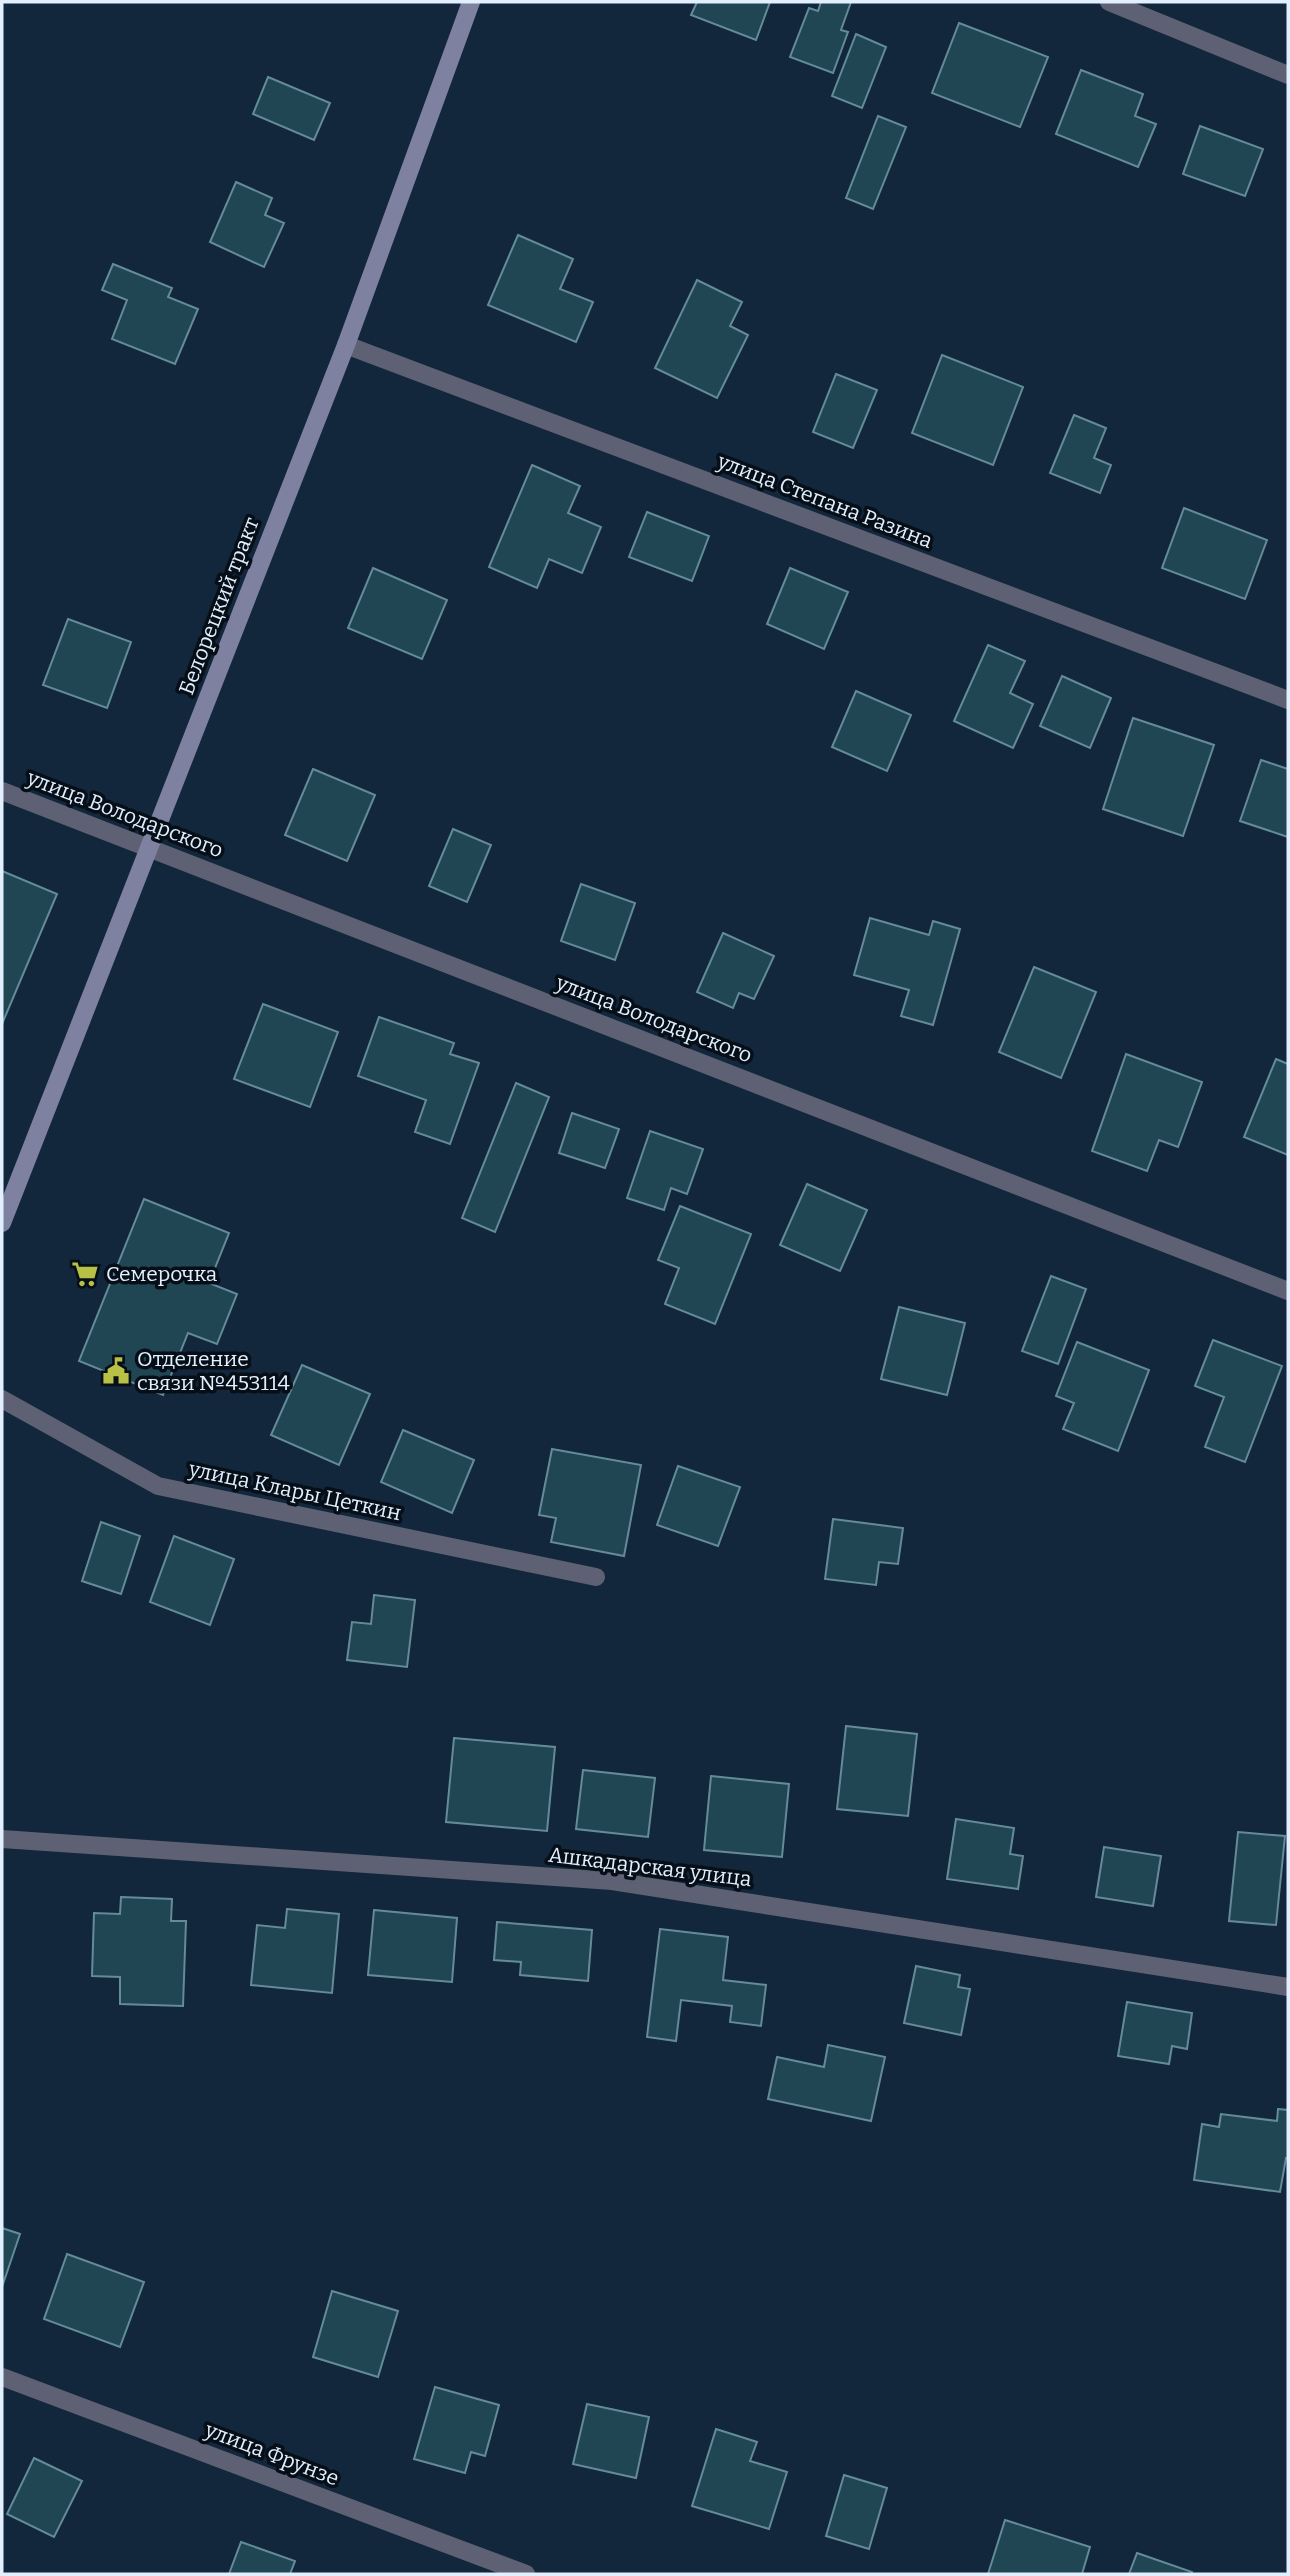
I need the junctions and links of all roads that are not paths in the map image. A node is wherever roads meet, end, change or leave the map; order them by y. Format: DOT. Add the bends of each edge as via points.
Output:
graph roads {
  1 [pos="471,2"];
  2 [pos="1109,2"];
  3 [pos="1288,75"];
  4 [pos="346,345"];
  5 [pos="1288,700"];
  6 [pos="2,791"];
  7 [pos="149,847"];
  8 [pos="2,1223"];
  9 [pos="1288,1291"];
  10 [pos="2,1399"];
  11 [pos="596,1577"];
  12 [pos="2,1839"];
  13 [pos="1288,1987"];
  14 [pos="2,2377"];
  15 [pos="526,2574"];
  1 -- 4 [label="street, Белорецкий тракт"];
  2 -- 3 [label="street"];
  4 -- 5 [label="street, улица Степана Разина"];
  4 -- 7 [label="street, Белорецкий тракт"];
  6 -- 7 [label="street, улица Володарского"];
  7 -- 8 [label="street, Белорецкий тракт"];
  7 -- 9 [label="street, улица Володарского"];
  10 -- 11 [label="street, улица Клары Цеткин" via="158,1486"];
  12 -- 13 [label="street, Ашкадарская улица" via="612,1881"];
  14 -- 15 [label="street, улица Фрунзе"];
}
